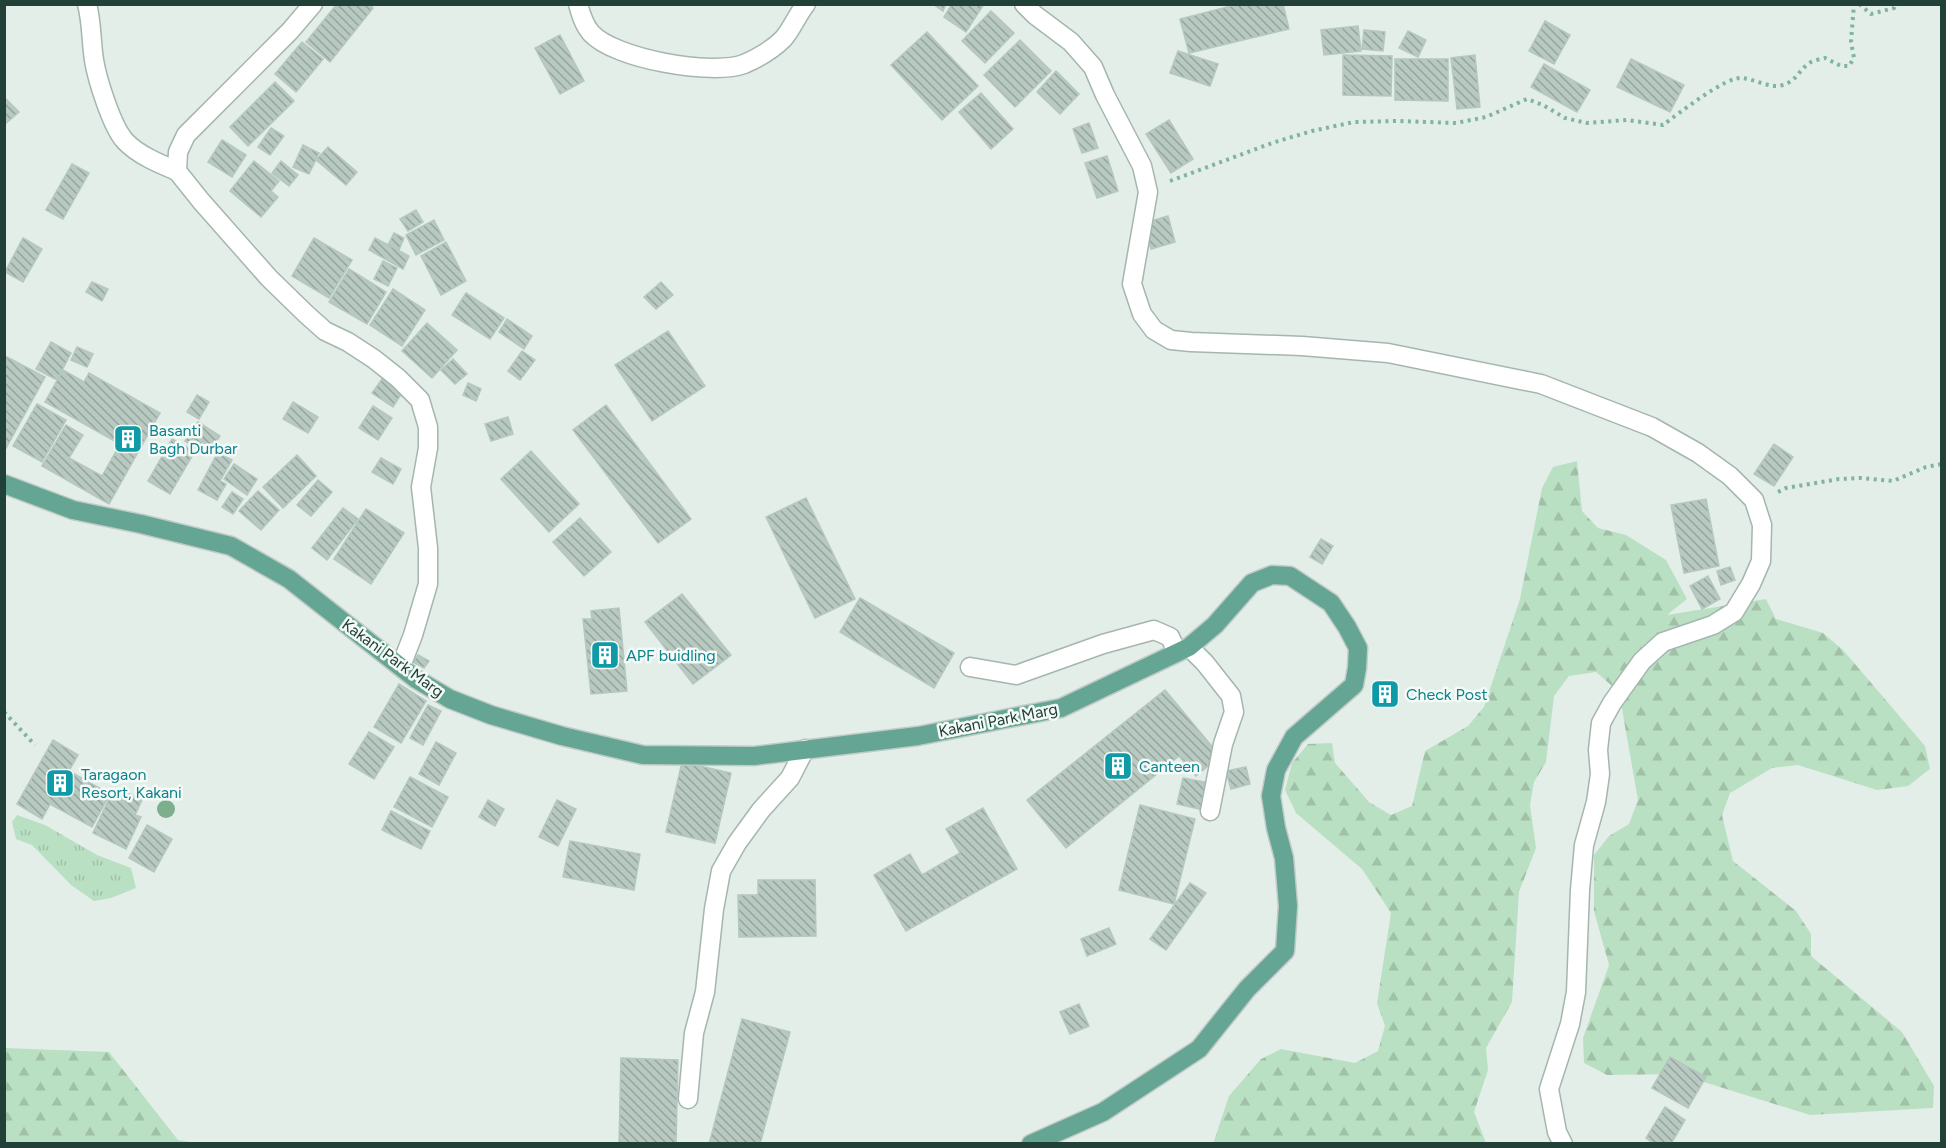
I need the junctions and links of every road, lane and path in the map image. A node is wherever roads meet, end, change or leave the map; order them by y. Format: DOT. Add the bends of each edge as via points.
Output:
graph roads {
  1 [pos="87,4"];
  2 [pos="313,4"];
  3 [pos="578,4"];
  4 [pos="806,4"];
  5 [pos="1024,4"];
  6 [pos="1854,4"];
  7 [pos="1859,4"];
  8 [pos="1896,4"];
  9 [pos="177,171"];
  10 [pos="1148,192"];
  11 [pos="1941,464"];
  12 [pos="4,484"];
  13 [pos="1754,500"];
  14 [pos="1183,649"];
  15 [pos="401,666"];
  16 [pos="970,667"];
  17 [pos="4,712"];
  18 [pos="35,745"];
  19 [pos="805,749"];
  20 [pos="1210,811"];
  21 [pos="688,1099"];
  22 [pos="1031,1143"];
  23 [pos="1563,1143"];
  1 -- 9 [label="street" via="94,60 115,127 125,142 158,164"];
  2 -- 9 [label="street" via="186,135 178,152"];
  3 -- 4 [label="street" via="592,34 604,42 624,52 702,68 732,67 762,55 784,38"];
  5 -- 10 [label="street" via="1071,42 1093,68 1142,166"];
  6 -- 10 [label="path" via="1854,58 1849,66 1825,58 1810,62 1794,81 1780,87 1732,78 1663,125 1627,120 1587,123 1565,118 1527,99 1486,117 1456,123 1354,122 1312,131 1201,168"];
  7 -- 8 [label="path" via="1871,14"];
  9 -- 15 [label="street" via="269,278 306,314 325,331 374,359 420,400 428,427 421,487 428,584"];
  10 -- 13 [label="street" via="1132,284 1142,314 1154,330 1171,340 1388,353 1541,384 1652,427 1698,453"];
  11 -- 13 [label="path" via="1893,481 1839,479 1786,488"];
  12 -- 15 [label="main road, Kakani Park Marg" via="73,510 231,546 289,579"];
  13 -- 23 [label="street" via="1762,525 1761,561 1734,612 1713,625 1663,642 1642,661 1601,723 1598,793 1584,845 1576,992 1549,1089 1557,1132"];
  14 -- 16 [label="street" via="1154,630 1016,675"];
  14 -- 19 [label="main road, Kakani Park Marg" via="1061,708 918,736"];
  14 -- 20 [label="street" via="1205,663 1231,696 1234,712 1223,744"];
  14 -- 22 [label="main road, Kakani Park Marg" via="1215,625 1252,582 1272,575 1290,576 1331,603 1358,648 1354,685 1294,737 1276,770 1271,796 1284,858 1288,906 1285,951 1247,989 1199,1049 1103,1112"];
  15 -- 19 [label="main road, Kakani Park Marg" via="450,699 491,715 643,755 754,756"];
  17 -- 18 [label="path"];
  19 -- 21 [label="street" via="790,778 761,810 721,871 705,992 694,1033"];
}
